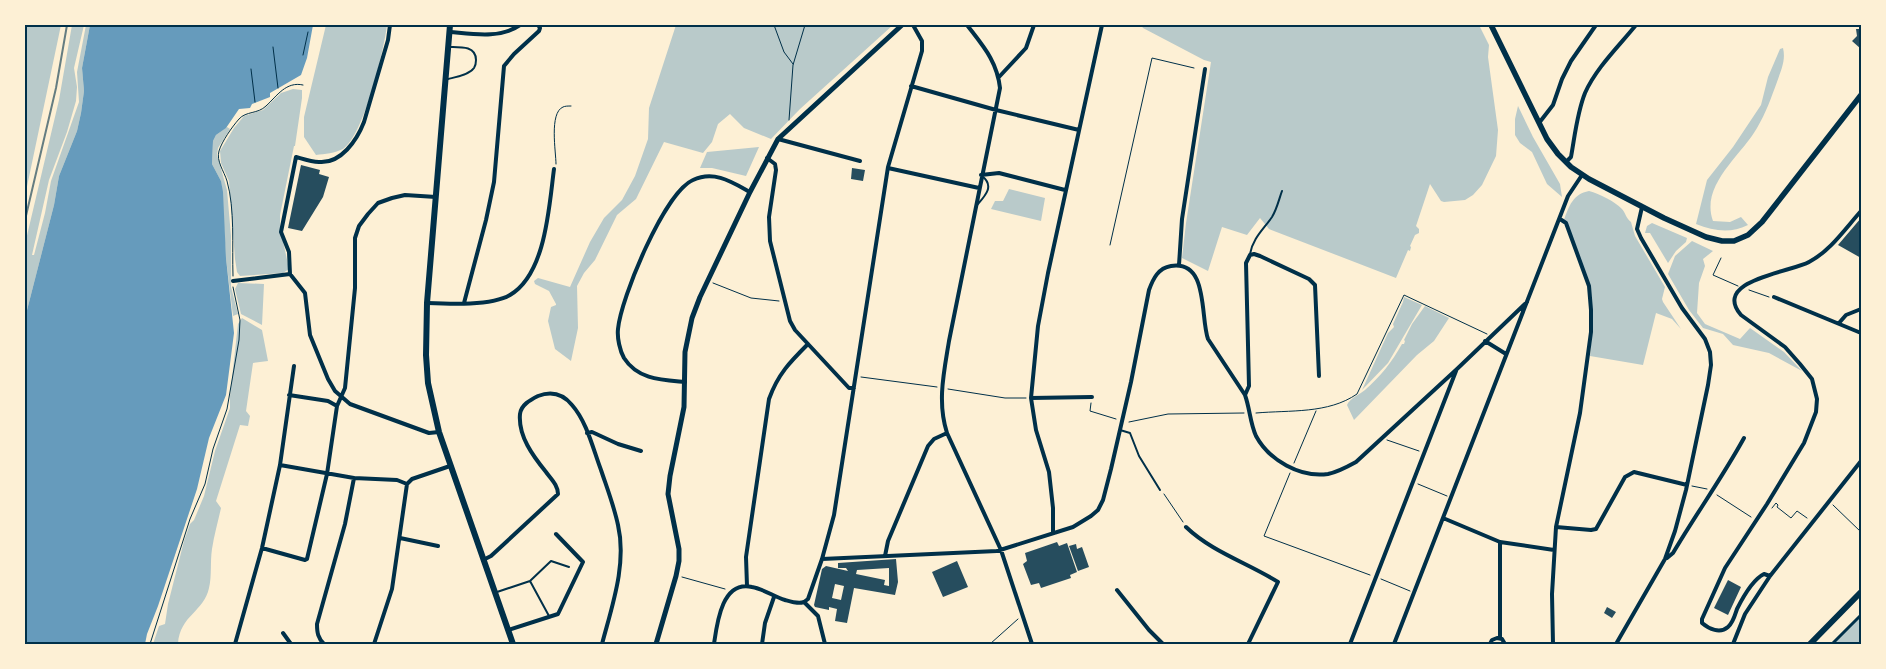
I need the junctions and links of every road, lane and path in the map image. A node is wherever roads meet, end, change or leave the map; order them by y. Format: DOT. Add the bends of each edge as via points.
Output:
graph roads {
  1 [pos="390,25"];
  2 [pos="520,25"];
  3 [pos="538,25"];
  4 [pos="774,25"];
  5 [pos="805,25"];
  6 [pos="902,25"];
  7 [pos="913,25"];
  8 [pos="967,25"];
  9 [pos="1034,25"];
  10 [pos="1102,25"];
  11 [pos="1491,25"];
  12 [pos="1596,25"];
  13 [pos="1636,25"];
  14 [pos="449,28"];
  15 [pos="308,32"];
  16 [pos="273,47"];
  17 [pos="448,47"];
  18 [pos="303,55"];
  19 [pos="794,65"];
  20 [pos="1194,68"];
  21 [pos="251,69"];
  22 [pos="1204,70"];
  23 [pos="999,77"];
  24 [pos="445,80"];
  25 [pos="303,85"];
  26 [pos="911,86"];
  27 [pos="278,88"];
  28 [pos="1861,95"];
  29 [pos="255,102"];
  30 [pos="571,106"];
  31 [pos="996,110"];
  32 [pos="789,121"];
  33 [pos="1539,123"];
  34 [pos="1079,130"];
  35 [pos="778,140"];
  36 [pos="767,158"];
  37 [pos="860,161"];
  38 [pos="1565,162"];
  39 [pos="888,168"];
  40 [pos="554,169"];
  41 [pos="981,175"];
  42 [pos="1582,175"];
  43 [pos="979,188"];
  44 [pos="1065,190"];
  45 [pos="1282,191"];
  46 [pos="750,192"];
  47 [pos="436,198"];
  48 [pos="976,207"];
  49 [pos="1642,207"];
  50 [pos="1861,211"];
  51 [pos="1560,219"];
  52 [pos="1110,245"];
  53 [pos="1250,255"];
  54 [pos="1721,258"];
  55 [pos="1179,266"];
  56 [pos="290,274"];
  57 [pos="233,280"];
  58 [pos="707,280"];
  59 [pos="1739,286"];
  60 [pos="1746,289"];
  61 [pos="1774,296"];
  62 [pos="785,302"];
  63 [pos="1527,302"];
  64 [pos="427,303"];
  65 [pos="464,303"];
  66 [pos="1861,308"];
  67 [pos="1839,323"];
  68 [pos="1484,333"];
  69 [pos="1861,333"];
  70 [pos="1485,341"];
  71 [pos="808,344"];
  72 [pos="1506,354"];
  73 [pos="294,366"];
  74 [pos="1457,369"];
  75 [pos="1319,376"];
  76 [pos="685,382"];
  77 [pos="854,388"];
  78 [pos="289,395"];
  79 [pos="1245,395"];
  80 [pos="1092,397"];
  81 [pos="342,398"];
  82 [pos="1030,398"];
  83 [pos="337,406"];
  84 [pos="1316,410"];
  85 [pos="1250,413"];
  86 [pos="1124,421"];
  87 [pos="1120,430"];
  88 [pos="438,432"];
  89 [pos="587,433"];
  90 [pos="947,433"];
  91 [pos="1744,438"];
  92 [pos="1386,440"];
  93 [pos="642,451"];
  94 [pos="1424,452"];
  95 [pos="1861,461"];
  96 [pos="280,465"];
  97 [pos="450,466"];
  98 [pos="1292,468"];
  99 [pos="327,474"];
  100 [pos="354,478"];
  101 [pos="407,484"];
  102 [pos="1417,484"];
  103 [pos="1689,485"];
  104 [pos="1160,490"];
  105 [pos="1712,492"];
  106 [pos="1447,496"];
  107 [pos="1832,504"];
  108 [pos="1771,508"];
  109 [pos="1443,518"];
  110 [pos="1806,518"];
  111 [pos="1750,522"];
  112 [pos="1186,527"];
  113 [pos="1556,527"];
  114 [pos="1861,532"];
  115 [pos="1053,533"];
  116 [pos="556,534"];
  117 [pos="400,538"];
  118 [pos="1500,542"];
  119 [pos="438,546"];
  120 [pos="262,548"];
  121 [pos="1001,550"];
  122 [pos="1554,550"];
  123 [pos="885,556"];
  124 [pos="822,559"];
  125 [pos="1665,559"];
  126 [pos="483,560"];
  127 [pos="569,567"];
  128 [pos="1372,576"];
  129 [pos="1770,576"];
  130 [pos="682,577"];
  131 [pos="1381,579"];
  132 [pos="530,581"];
  133 [pos="747,586"];
  134 [pos="725,589"];
  135 [pos="1117,590"];
  136 [pos="1410,591"];
  137 [pos="1861,592"];
  138 [pos="494,593"];
  139 [pos="774,597"];
  140 [pos="804,602"];
  141 [pos="1022,615"];
  142 [pos="1861,615"];
  143 [pos="549,616"];
  144 [pos="508,630"];
  145 [pos="283,633"];
  146 [pos="1500,638"];
  147 [pos="150,644"];
  148 [pos="235,644"];
  149 [pos="291,644"];
  150 [pos="324,644"];
  151 [pos="374,644"];
  152 [pos="513,644"];
  153 [pos="602,644"];
  154 [pos="656,644"];
  155 [pos="714,644"];
  156 [pos="762,644"];
  157 [pos="825,644"];
  158 [pos="990,644"];
  159 [pos="1032,644"];
  160 [pos="1163,644"];
  161 [pos="1248,644"];
  162 [pos="1350,644"];
  163 [pos="1394,644"];
  164 [pos="1490,644"];
  165 [pos="1505,644"];
  166 [pos="1553,644"];
  167 [pos="1616,644"];
  168 [pos="1733,644"];
  169 [pos="1810,644"];
  170 [pos="1832,644"];
  1 -- 56 [label="street" via="364,122 352,145 325,162 296,157 282,232 289,252"];
  2 -- 14 [label="street" via="509,32 496,34"];
  3 -- 65 [label="street" via="539,32 504,66 494,182"];
  4 -- 19 [label="path" via="784,52"];
  5 -- 19 [label="path"];
  6 -- 35 [label="street"];
  7 -- 26 [label="street" via="922,46"];
  8 -- 23 [label="street" via="993,61"];
  9 -- 23 [label="street" via="1026,48"];
  10 -- 34 [label="street"];
  11 -- 33 [label="main road"];
  12 -- 33 [label="street" via="1571,61 1553,105"];
  13 -- 38 [label="street" via="1593,78 1579,113 1571,157"];
  14 -- 17 [label="main road"];
  15 -- 18 [label="path"];
  16 -- 27 [label="path"];
  17 -- 24 [label="main road"];
  17 -- 24 [label="lane" via="472,50 477,63 469,72"];
  19 -- 32 [label="path"];
  20 -- 52 [label="path" via="1152,58"];
  21 -- 29 [label="path"];
  22 -- 55 [label="street" via="1182,220"];
  23 -- 31 [label="street"];
  24 -- 47 [label="main road"];
  25 -- 57 [label="path" via="291,85 263,109 244,115 219,151 230,196"];
  26 -- 31 [label="street"];
  26 -- 39 [label="street"];
  28 -- 49 [label="main road" via="1762,222 1741,239 1722,241 1706,237"];
  30 -- 40 [label="path" via="563,107 556,117"];
  31 -- 34 [label="street"];
  31 -- 41 [label="street"];
  33 -- 38 [label="main road"];
  34 -- 44 [label="street"];
  35 -- 36 [label="street"];
  35 -- 37 [label="street"];
  36 -- 46 [label="street"];
  36 -- 62 [label="street" via="776,168 769,217 770,241"];
  38 -- 42 [label="main road"];
  39 -- 43 [label="street"];
  39 -- 77 [label="street"];
  40 -- 65 [label="street" via="542,249 528,276 511,295 486,304"];
  41 -- 43 [label="street"];
  41 -- 44 [label="street" via="999,173"];
  41 -- 48 [label="lane" via="989,187"];
  42 -- 49 [label="main road"];
  42 -- 51 [label="street" via="1571,191"];
  43 -- 48 [label="street"];
  44 -- 82 [label="street" via="1040,314"];
  45 -- 53 [label="lane" via="1272,217 1252,244"];
  46 -- 58 [label="street"];
  46 -- 76 [label="street" via="714,176 704,176 683,186 653,233 634,274 617,332 624,358 643,375"];
  47 -- 64 [label="main road"];
  47 -- 81 [label="street" via="405,195 378,203 359,226 355,238 355,288"];
  48 -- 90 [label="street" via="943,378 941,401"];
  49 -- 103 [label="street" via="1637,229 1641,238 1710,352 1708,385"];
  50 -- 129 [label="street" via="1822,254 1808,263 1748,282 1737,292 1735,301 1741,314 1785,347 1812,380 1817,399 1816,412 1799,450 1725,568 1702,623 1716,630 1728,627 1755,582 1764,574"];
  51 -- 63 [label="street"];
  51 -- 113 [label="street" via="1566,223 1588,286 1591,310 1582,404"];
  53 -- 75 [label="street" via="1260,256 1309,279 1315,286"];
  53 -- 79 [label="street" via="1246,264 1249,386"];
  54 -- 59 [label="path" via="1714,275"];
  55 -- 79 [label="street" via="1197,277 1208,339"];
  55 -- 86 [label="street" via="1166,267 1152,279"];
  56 -- 57 [label="street"];
  56 -- 81 [label="street" via="306,293 307,322 315,349 328,380"];
  57 -- 147 [label="path" via="240,320 228,409"];
  58 -- 62 [label="path" via="751,298"];
  58 -- 76 [label="street" via="688,333"];
  60 -- 61 [label="path" via="1770,298"];
  61 -- 67 [label="street"];
  62 -- 71 [label="street" via="790,321"];
  63 -- 70 [label="street"];
  63 -- 72 [label="street"];
  64 -- 65 [label="street"];
  64 -- 88 [label="main road" via="428,384"];
  66 -- 67 [label="street" via="1846,315"];
  67 -- 69 [label="street"];
  68 -- 84 [label="path" via="1404,296 1357,394 1347,401"];
  70 -- 72 [label="street"];
  70 -- 74 [label="street"];
  71 -- 77 [label="street" via="849,388"];
  71 -- 133 [label="street" via="782,371 770,399 746,557"];
  72 -- 109 [label="street"];
  73 -- 78 [label="street"];
  74 -- 94 [label="street"];
  74 -- 98 [label="street" via="1356,462 1343,470 1326,474"];
  76 -- 154 [label="street" via="681,426 668,494 679,560"];
  77 -- 124 [label="street" via="834,515"];
  78 -- 83 [label="street" via="328,401"];
  78 -- 96 [label="street"];
  79 -- 85 [label="street"];
  80 -- 82 [label="street"];
  80 -- 86 [label="path" via="1090,412"];
  81 -- 83 [label="street"];
  81 -- 88 [label="street" via="350,404 429,433"];
  82 -- 115 [label="street" via="1049,472"];
  83 -- 99 [label="street"];
  84 -- 85 [label="path"];
  84 -- 98 [label="path"];
  85 -- 86 [label="path" via="1168,414"];
  85 -- 98 [label="street" via="1252,426 1267,451"];
  86 -- 87 [label="street"];
  87 -- 104 [label="lane" via="1130,433 1138,456"];
  87 -- 115 [label="street" via="1098,510 1073,527"];
  88 -- 97 [label="main road"];
  89 -- 93 [label="street" via="592,432"];
  89 -- 126 [label="street" via="572,404 557,394 529,400 522,408 521,428 529,450 557,486 558,494"];
  89 -- 153 [label="street" via="612,504 621,546 617,582"];
  90 -- 121 [label="street"];
  90 -- 123 [label="street" via="928,446 888,541"];
  91 -- 105 [label="street"];
  92 -- 94 [label="path"];
  94 -- 162 [label="street"];
  95 -- 129 [label="street"];
  96 -- 99 [label="street"];
  96 -- 120 [label="street"];
  97 -- 101 [label="street" via="412,479"];
  97 -- 126 [label="main road"];
  98 -- 128 [label="path" via="1264,536"];
  99 -- 100 [label="street"];
  99 -- 120 [label="street" via="307,559"];
  100 -- 101 [label="street" via="381,478"];
  100 -- 150 [label="street" via="345,524 317,624 319,639"];
  101 -- 117 [label="street"];
  102 -- 106 [label="path"];
  103 -- 105 [label="path"];
  103 -- 113 [label="street" via="1634,472 1626,477 1596,529"];
  103 -- 125 [label="street"];
  104 -- 112 [label="path"];
  105 -- 111 [label="path" via="1752,518"];
  105 -- 125 [label="street" via="1697,510 1673,552"];
  107 -- 114 [label="path"];
  108 -- 110 [label="path" via="1776,503 1776,507 1791,518 1797,510"];
  109 -- 118 [label="street"];
  109 -- 163 [label="street"];
  112 -- 161 [label="street" via="1198,539 1278,582"];
  113 -- 122 [label="street"];
  115 -- 121 [label="street"];
  116 -- 143 [label="street" via="583,562 558,614"];
  117 -- 119 [label="street"];
  117 -- 151 [label="street" via="392,589"];
  118 -- 122 [label="street"];
  118 -- 146 [label="street"];
  120 -- 148 [label="street"];
  121 -- 123 [label="street"];
  121 -- 141 [label="street"];
  122 -- 166 [label="street"];
  123 -- 124 [label="street"];
  124 -- 140 [label="street" via="808,599"];
  125 -- 167 [label="street"];
  126 -- 138 [label="main road"];
  127 -- 132 [label="lane" via="551,561"];
  129 -- 168 [label="street" via="1746,614"];
  130 -- 134 [label="path"];
  131 -- 136 [label="path"];
  132 -- 138 [label="lane"];
  132 -- 143 [label="lane"];
  133 -- 139 [label="street"];
  133 -- 155 [label="street" via="737,588 726,598"];
  135 -- 160 [label="street"];
  137 -- 169 [label="main road"];
  138 -- 144 [label="main road"];
  139 -- 140 [label="street" via="794,603"];
  139 -- 156 [label="street"];
  140 -- 157 [label="street" via="818,616"];
  141 -- 158 [label="path"];
  141 -- 159 [label="street"];
  142 -- 170 [label="street"];
  143 -- 144 [label="street"];
  144 -- 152 [label="main road"];
  145 -- 149 [label="street"];
  146 -- 164 [label="street" via="1494,638"];
  146 -- 165 [label="street"];
}
